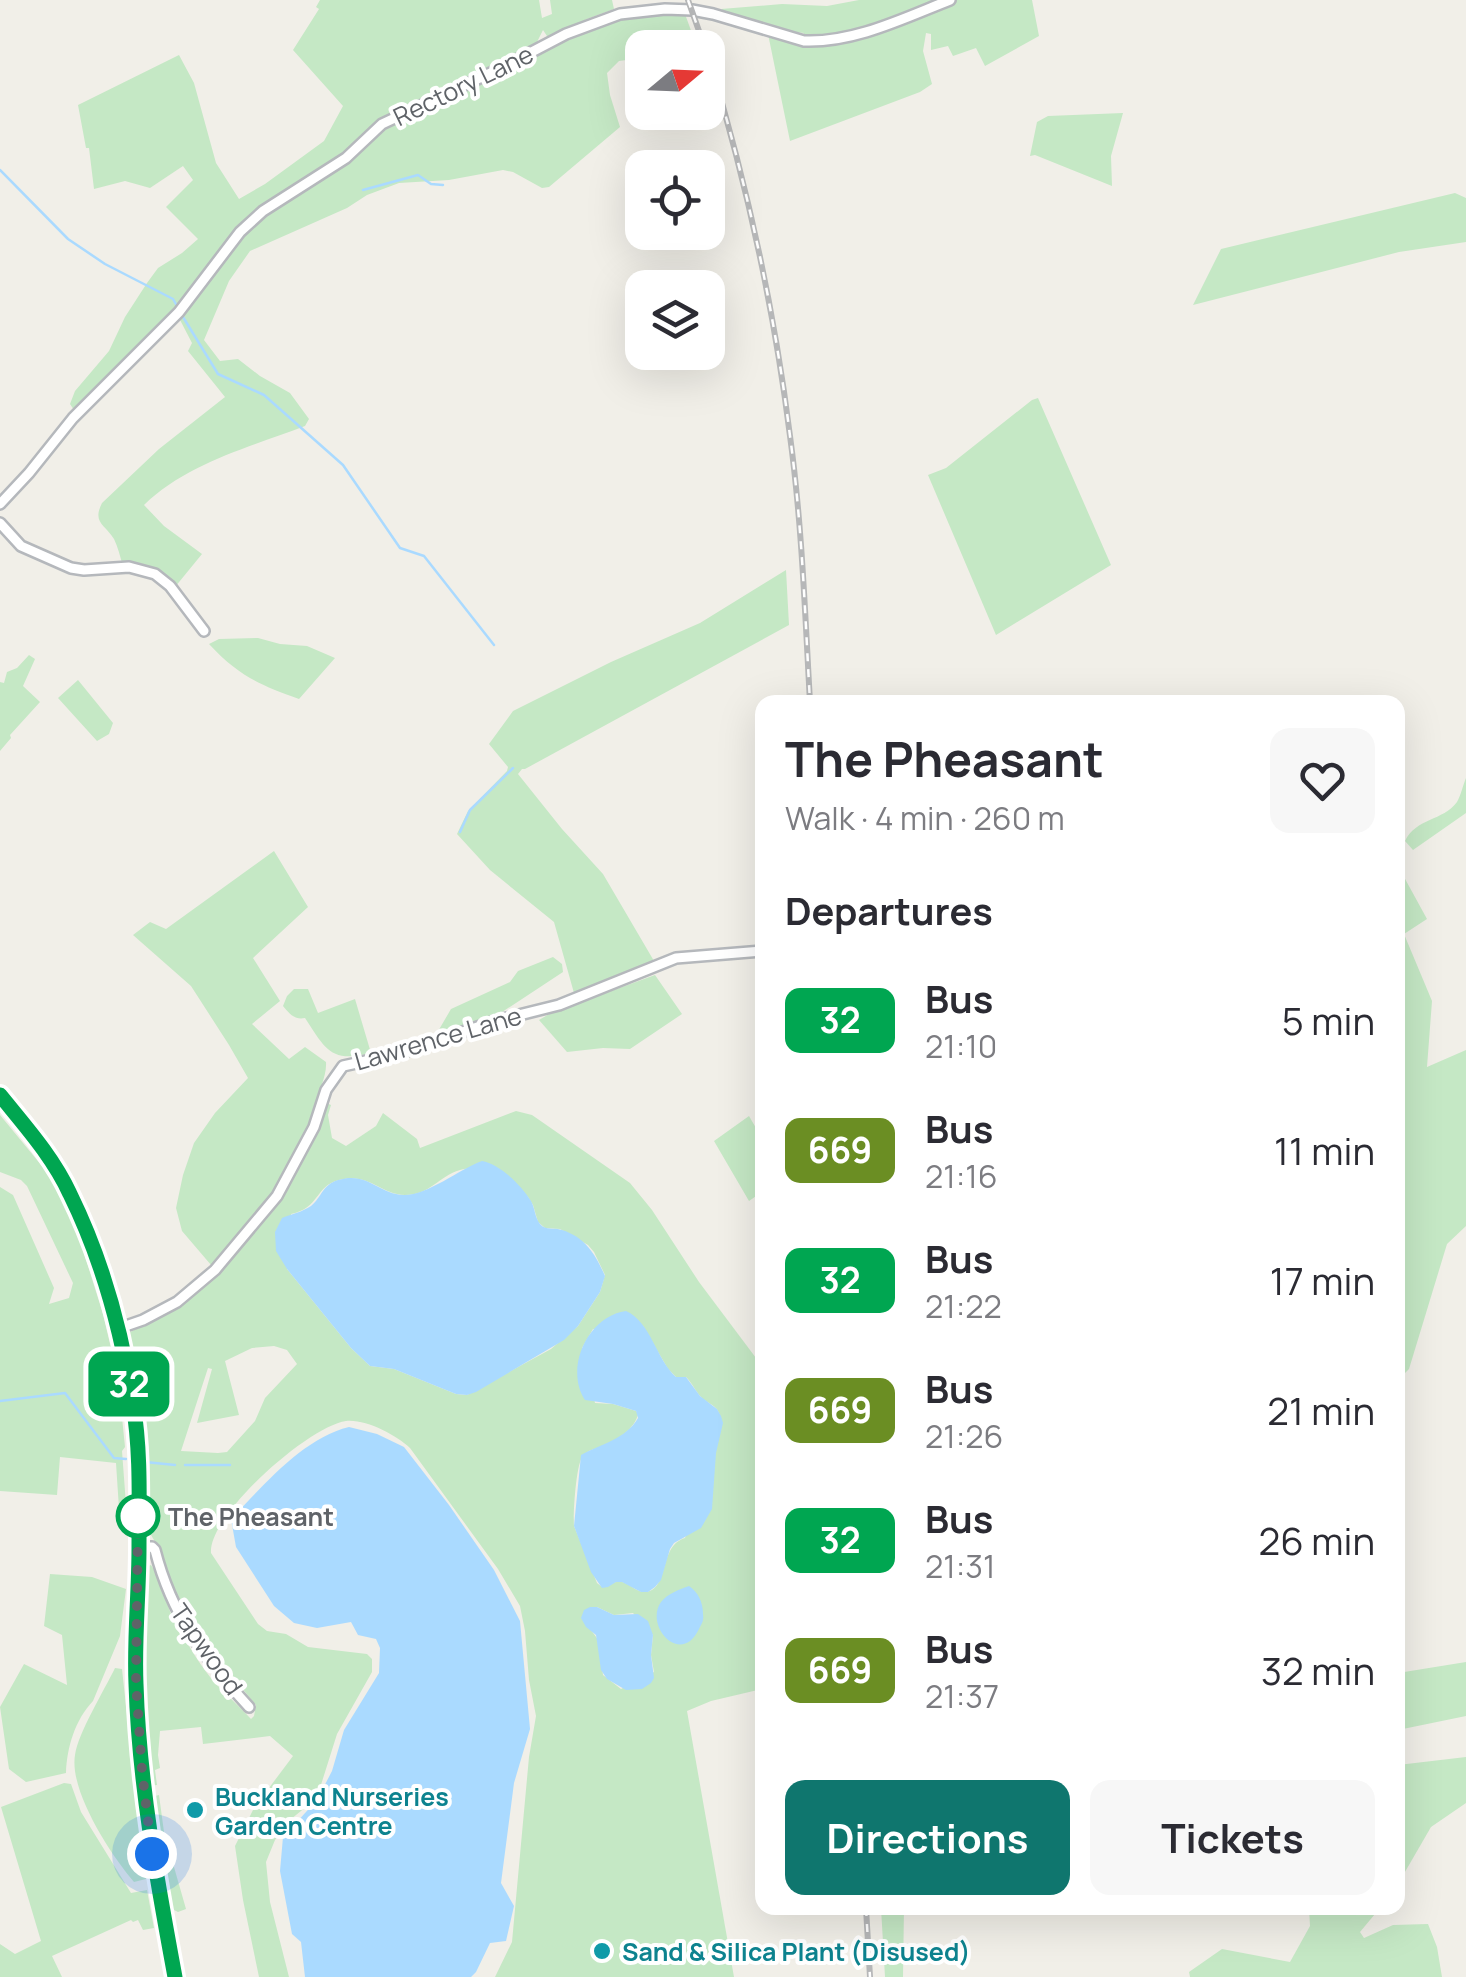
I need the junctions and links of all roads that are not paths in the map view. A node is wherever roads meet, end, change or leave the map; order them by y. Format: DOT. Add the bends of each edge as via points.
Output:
graph roads {
  1 [pos="950,0"];
  2 [pos="0,504"];
  3 [pos="0,524"];
  4 [pos="204,631"];
  5 [pos="755,952"];
  6 [pos="0,1096"];
  7 [pos="118,1329"];
  8 [pos="139,1547"];
  9 [pos="249,1707"];
  10 [pos="175,1977"];
  1 -- 2 [label="street, Rectory Lane" via="861,33 814,41 692,10 620,14 382,124 346,158 240,232 179,312 73,418"];
  3 -- 4 [label="street" via="21,546 71,568 155,574"];
  5 -- 7 [label="street, Lawrence Lane" via="676,958 558,1004 343,1066 276,1196 215,1270 178,1302"];
  6 -- 7 [label="main road" via="70,1193"];
  7 -- 8 [label="main road" via="134,1406"];
  8 -- 9 [label="street, Tapwood" via="156,1550 180,1618"];
  8 -- 10 [label="main road" via="140,1750"];
}
